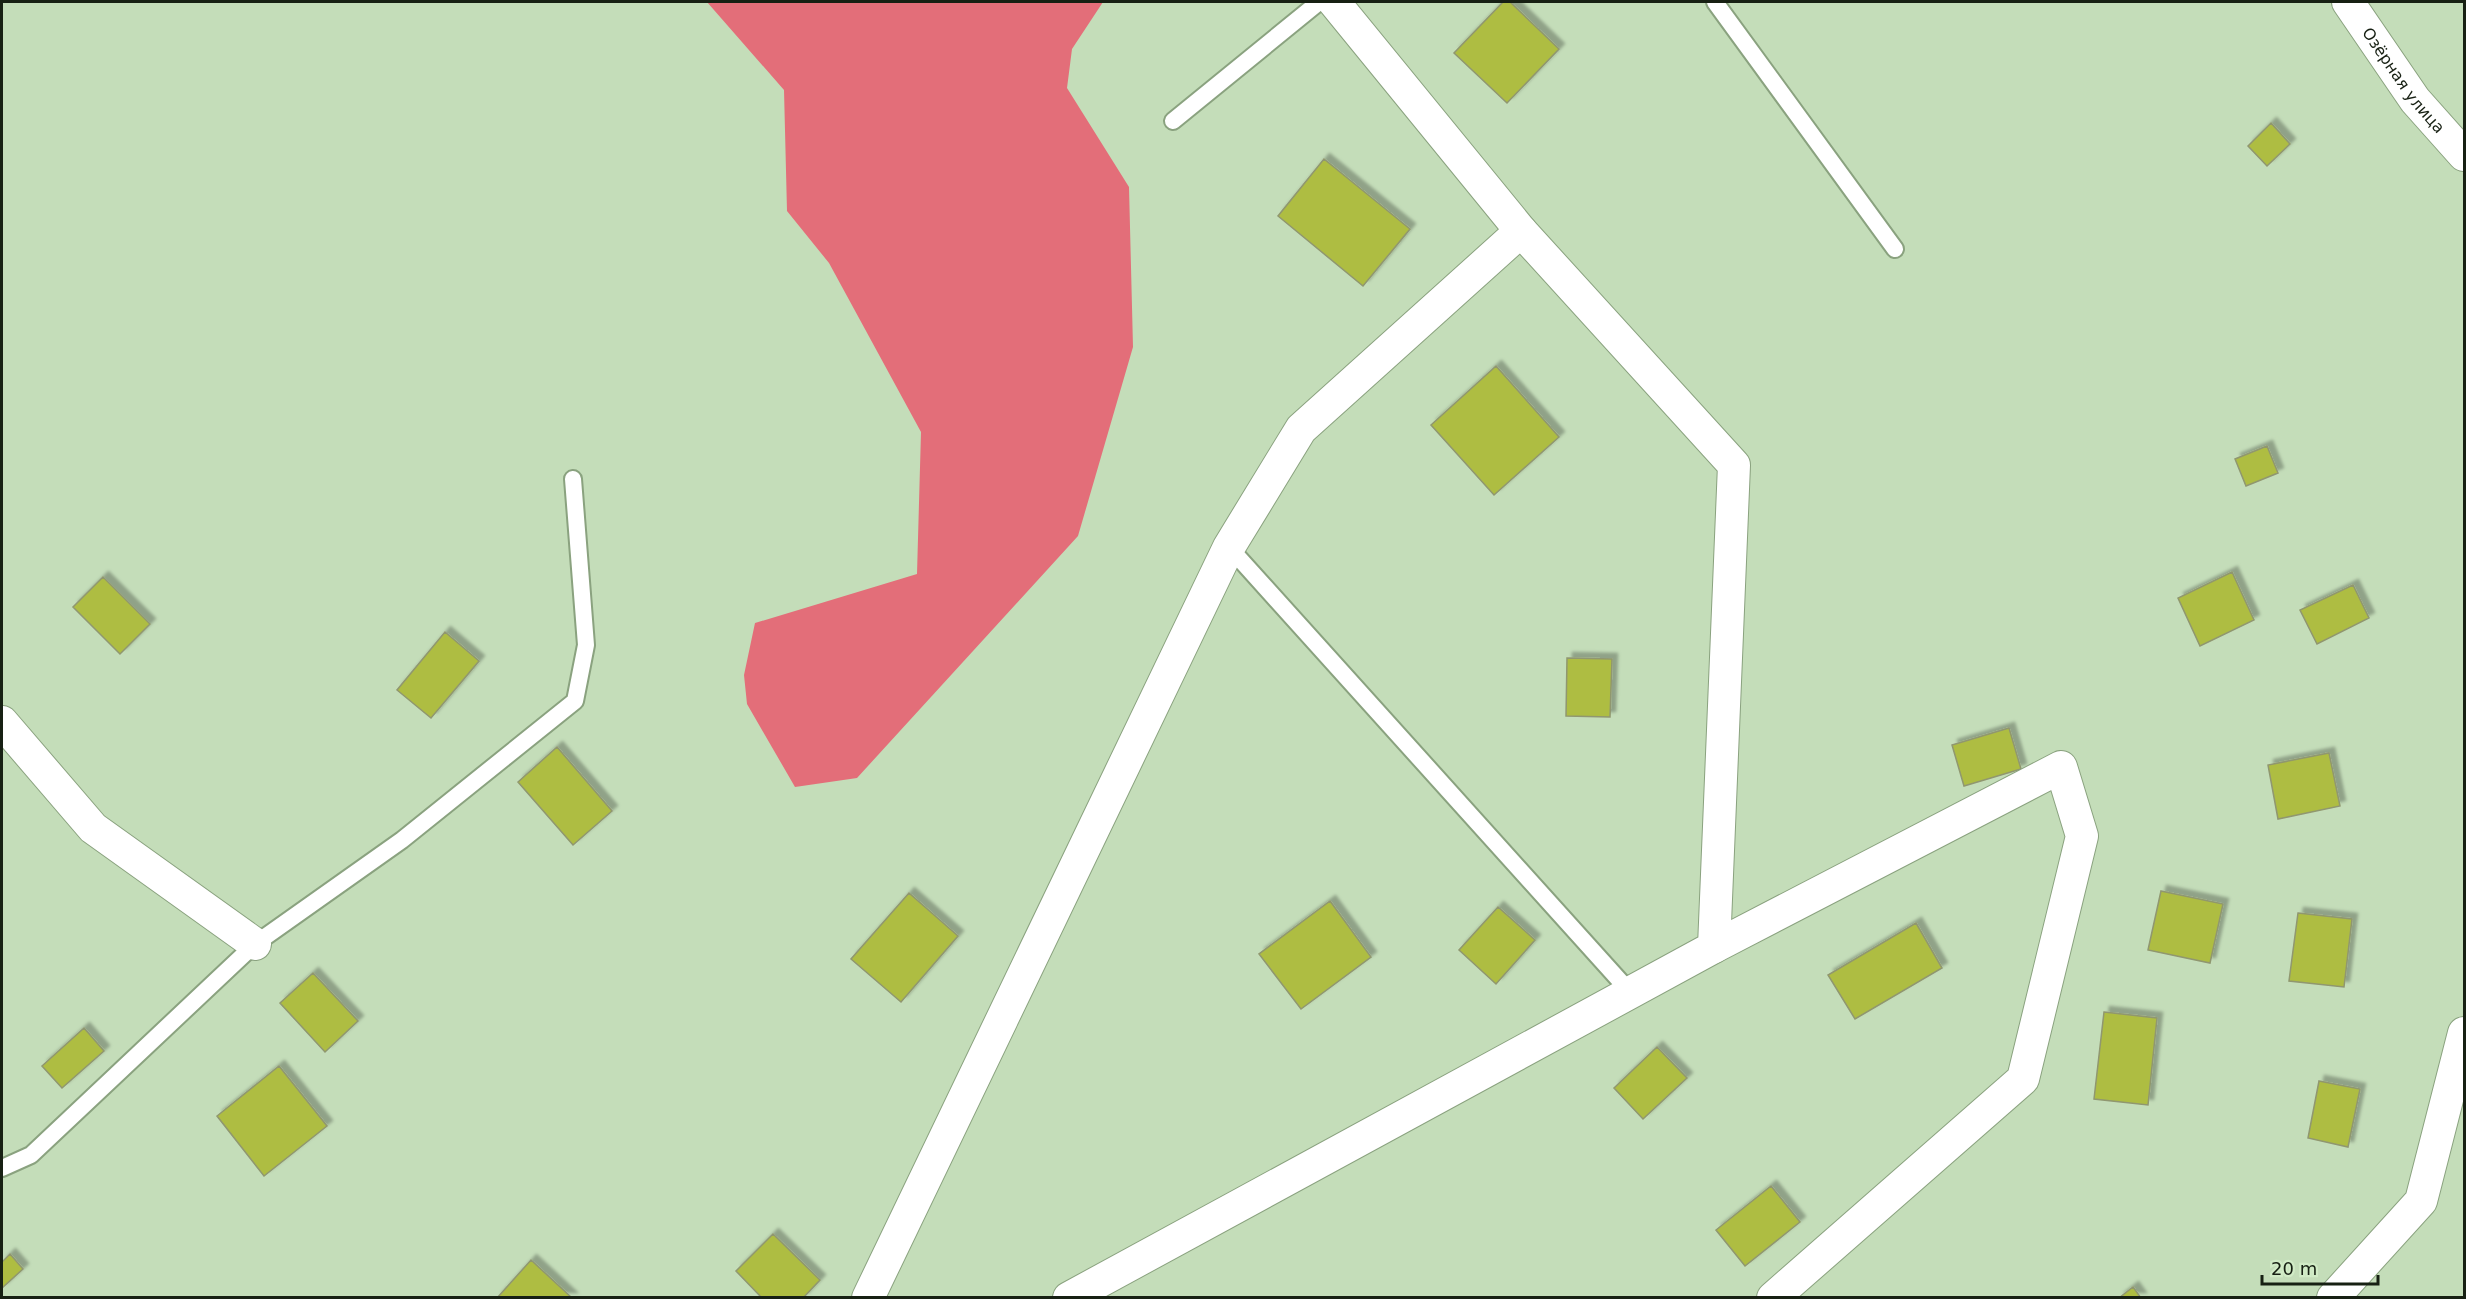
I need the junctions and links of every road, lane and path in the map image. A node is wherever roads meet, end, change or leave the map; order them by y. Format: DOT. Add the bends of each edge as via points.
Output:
graph roads {
  1 [pos="1319,2"];
  2 [pos="1334,2"];
  3 [pos="1715,2"];
  4 [pos="2348,2"];
  5 [pos="1173,121"];
  6 [pos="2464,155"];
  7 [pos="1521,231"];
  8 [pos="1895,249"];
  9 [pos="573,479"];
  10 [pos="1229,547"];
  11 [pos="2,722"];
  12 [pos="255,944"];
  13 [pos="1714,947"];
  14 [pos="1630,992"];
  15 [pos="2464,1033"];
  16 [pos="2,1168"];
  17 [pos="868,1298"];
  18 [pos="1069,1298"];
  19 [pos="1773,1298"];
  20 [pos="2333,1298"];
  1 -- 5 [label="lane"];
  2 -- 7 [label="street"];
  3 -- 8 [label="lane"];
  4 -- 6 [label="street, Озёрная улица" via="2415,100"];
  7 -- 10 [label="street" via="1301,429"];
  7 -- 13 [label="street" via="1734,465"];
  9 -- 12 [label="lane" via="586,645 575,701 402,840"];
  10 -- 14 [label="lane"];
  10 -- 17 [label="street"];
  11 -- 12 [label="street" via="93,828"];
  12 -- 16 [label="lane" via="31,1155"];
  13 -- 14 [label="street"];
  13 -- 19 [label="street" via="2061,767 2082,836 2023,1079"];
  14 -- 18 [label="street"];
  15 -- 20 [label="street" via="2421,1201"];
}
